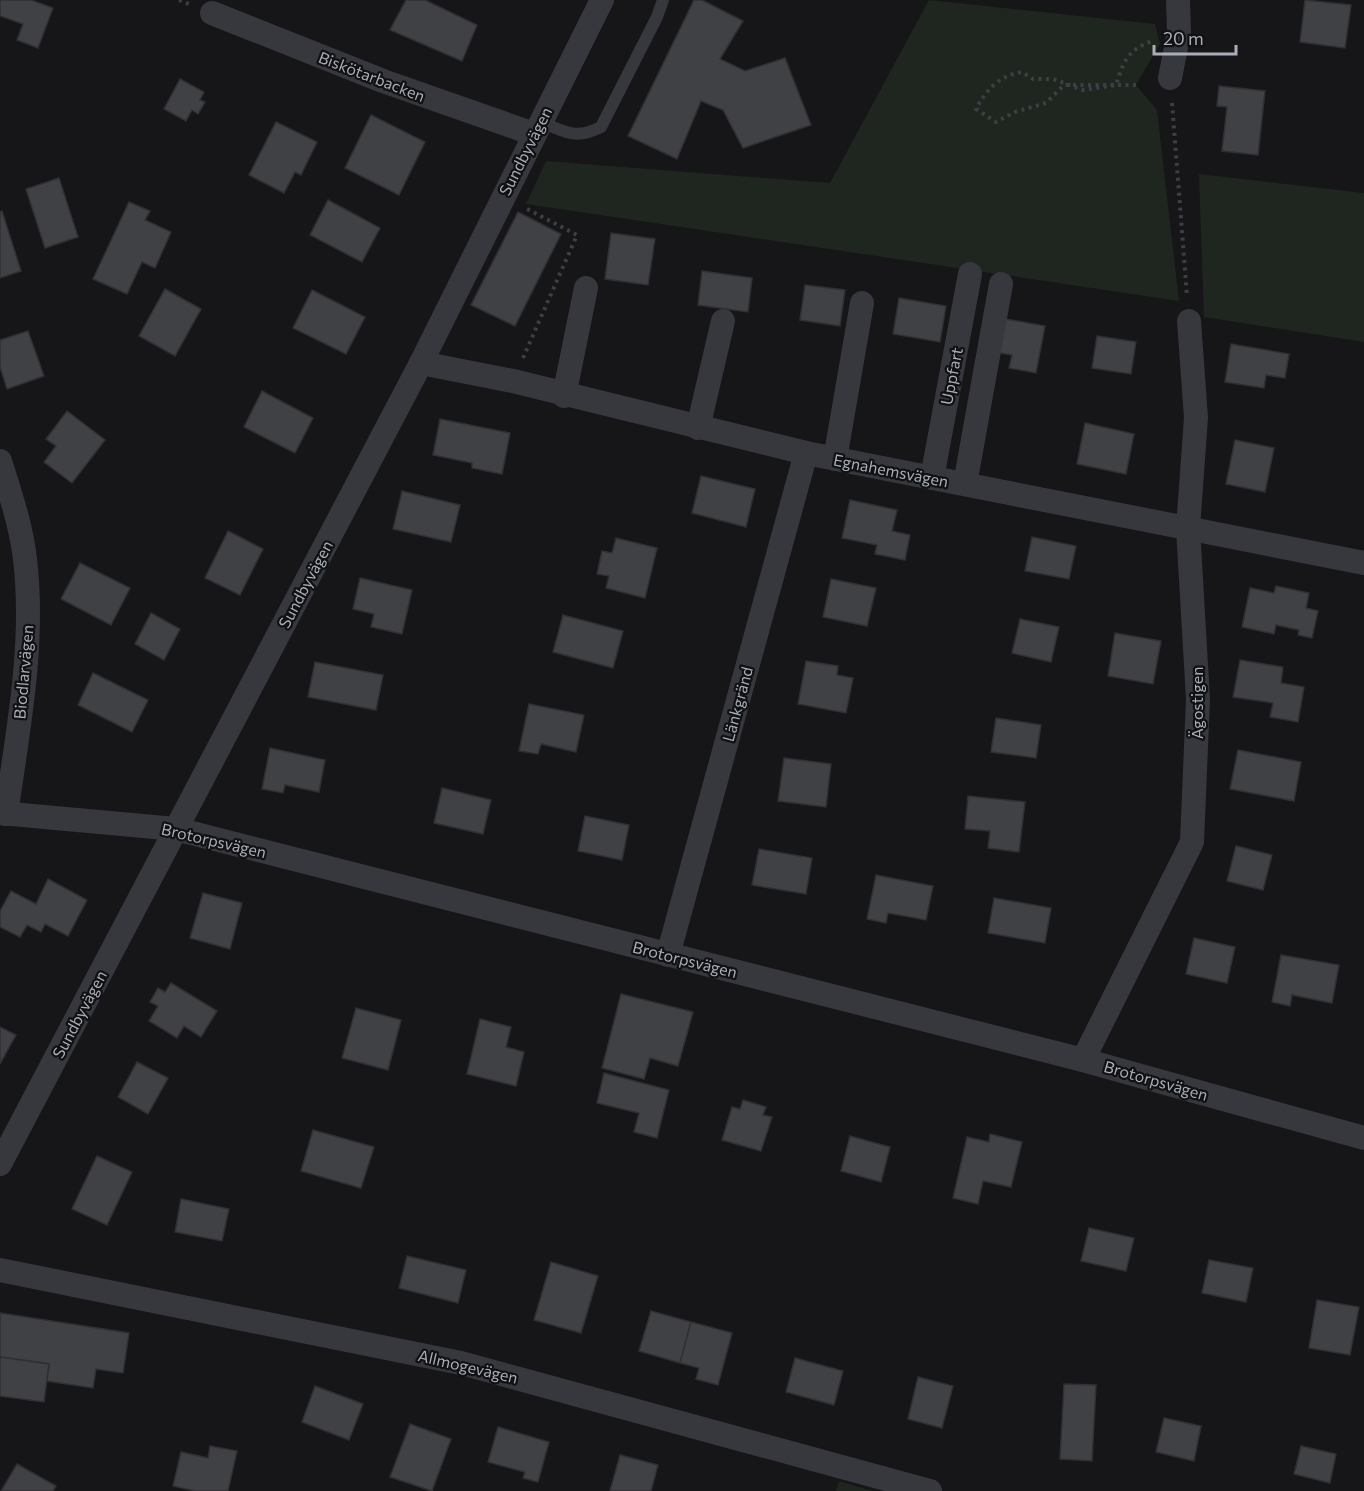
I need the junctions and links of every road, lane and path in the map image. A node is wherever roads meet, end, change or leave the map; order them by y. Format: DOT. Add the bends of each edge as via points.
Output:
graph roads {
  1 [pos="602,0"];
  2 [pos="663,0"];
  3 [pos="1178,0"];
  4 [pos="212,13"];
  5 [pos="1158,38"];
  6 [pos="1170,78"];
  7 [pos="1064,85"];
  8 [pos="1116,85"];
  9 [pos="1136,86"];
  10 [pos="537,127"];
  11 [pos="522,207"];
  12 [pos="970,274"];
  13 [pos="1001,284"];
  14 [pos="586,288"];
  15 [pos="862,303"];
  16 [pos="723,321"];
  17 [pos="1189,321"];
  18 [pos="421,363"];
  19 [pos="513,381"];
  20 [pos="564,396"];
  21 [pos="698,428"];
  22 [pos="806,453"];
  23 [pos="835,459"];
  24 [pos="0,461"];
  25 [pos="932,478"];
  26 [pos="964,484"];
  27 [pos="1188,528"];
  28 [pos="1364,563"];
  29 [pos="3,814"];
  30 [pos="176,829"];
  31 [pos="668,955"];
  32 [pos="1083,1060"];
  33 [pos="1364,1138"];
  34 [pos="0,1164"];
  35 [pos="0,1270"];
  36 [pos="930,1491"];
  1 -- 10 [label="street, Sundbyvägen"];
  2 -- 10 [label="lane" via="601,127 572,135"];
  3 -- 6 [label="street" via="1179,33"];
  4 -- 10 [label="street, Biskötarbacken" via="383,81"];
  5 -- 8 [label="path" via="1135,48 1127,57"];
  6 -- 17 [label="path"];
  7 -- 7 [label="path" via="1053,79 1033,79 1022,72 1010,74 990,88 976,109 996,122 1046,103"];
  7 -- 8 [label="path" via="1083,90"];
  8 -- 9 [label="path"];
  10 -- 18 [label="street, Sundbyvägen"];
  11 -- 19 [label="path" via="577,235"];
  12 -- 25 [label="street, Uppfart"];
  13 -- 26 [label="street, Uppfart"];
  14 -- 20 [label="street"];
  15 -- 23 [label="street"];
  16 -- 21 [label="street"];
  17 -- 27 [label="street, Ägostigen" via="1196,418"];
  18 -- 19 [label="street, Egnahemsvägen"];
  18 -- 30 [label="street, Sundbyvägen"];
  19 -- 20 [label="street, Egnahemsvägen"];
  20 -- 21 [label="street, Egnahemsvägen"];
  21 -- 22 [label="street, Egnahemsvägen"];
  22 -- 23 [label="street, Egnahemsvägen"];
  22 -- 31 [label="street, Länkgränd"];
  23 -- 25 [label="street, Egnahemsvägen"];
  24 -- 29 [label="street, Biodlarvägen" via="25,558 29,634"];
  25 -- 26 [label="street, Egnahemsvägen"];
  26 -- 27 [label="street, Egnahemsvägen"];
  27 -- 28 [label="street, Egnahemsvägen"];
  27 -- 32 [label="street, Ägostigen" via="1198,699 1192,842"];
  29 -- 30 [label="street, Brotorpsvägen"];
  30 -- 31 [label="street, Brotorpsvägen"];
  30 -- 34 [label="street, Sundbyvägen"];
  31 -- 32 [label="street, Brotorpsvägen"];
  32 -- 33 [label="street, Brotorpsvägen"];
  35 -- 36 [label="street, Allmogevägen" via="461,1363"];
}
